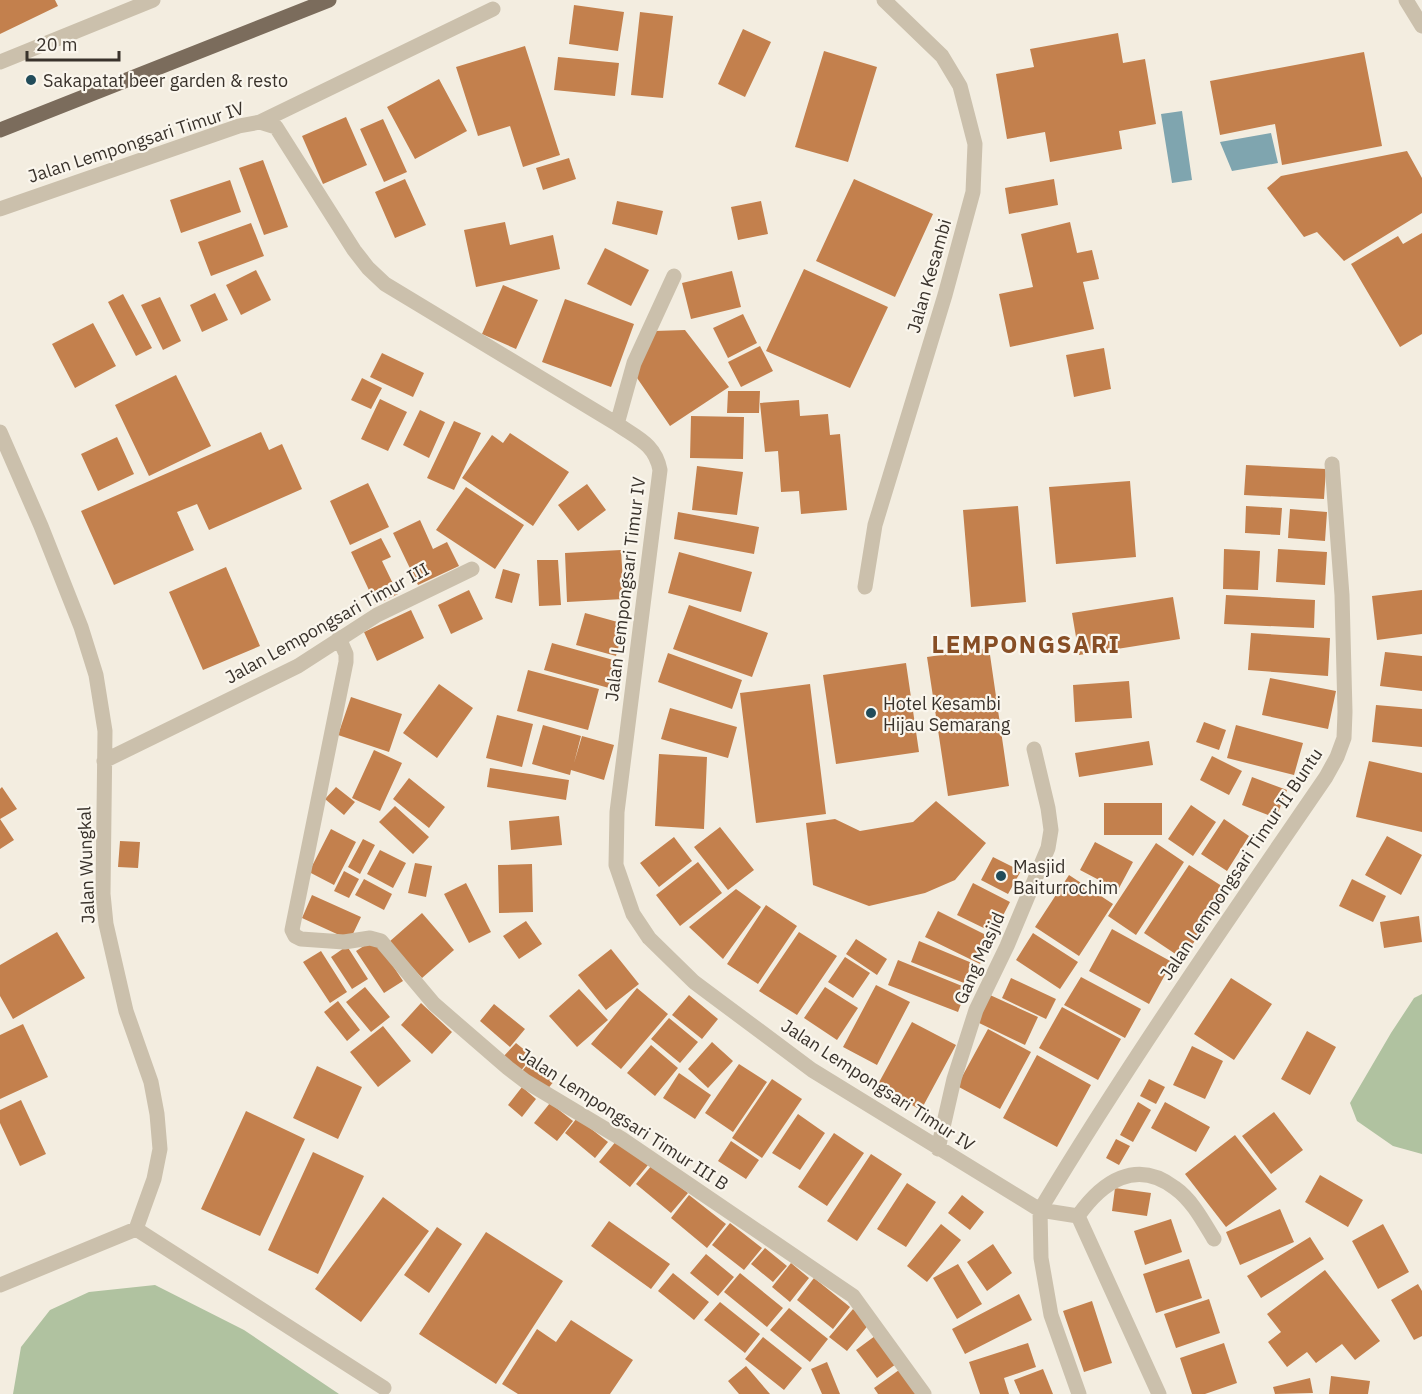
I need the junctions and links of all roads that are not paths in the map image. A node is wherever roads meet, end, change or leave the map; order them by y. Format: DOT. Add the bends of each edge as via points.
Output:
graph roads {
  1 [pos="153,0"];
  2 [pos="328,0"];
  3 [pos="884,0"];
  4 [pos="1406,0"];
  5 [pos="493,9"];
  6 [pos="1422,26"];
  7 [pos="0,62"];
  8 [pos="261,122"];
  9 [pos="0,130"];
  10 [pos="0,209"];
  11 [pos="674,276"];
  12 [pos="618,424"];
  13 [pos="0,432"];
  14 [pos="1332,464"];
  15 [pos="472,569"];
  16 [pos="865,587"];
  17 [pos="339,638"];
  18 [pos="1034,749"];
  19 [pos="104,760"];
  20 [pos="938,1149"];
  21 [pos="1040,1210"];
  22 [pos="1078,1216"];
  23 [pos="136,1229"];
  24 [pos="1214,1239"];
  25 [pos="0,1285"];
  26 [pos="384,1388"];
  27 [pos="924,1394"];
  28 [pos="1079,1394"];
  29 [pos="1159,1394"];
  1 -- 7 [label="street"];
  2 -- 9 [label="main road"];
  3 -- 16 [label="street, Jalan Kesambi" via="942,56 960,86 975,144 973,192 874,525"];
  4 -- 6 [label="street"];
  5 -- 8 [label="street"];
  8 -- 10 [label="street, Jalan Lempongsari Timur IV" via="239,126"];
  8 -- 12 [label="street, Jalan Lempongsari Timur IV" via="281,133 354,250 385,284"];
  11 -- 12 [label="street" via="634,363"];
  12 -- 20 [label="street, Jalan Lempongsari Timur IV" via="651,447 660,470 615,849 615,865 633,914 649,939 694,982 812,1070"];
  13 -- 19 [label="street, Jalan Wungkal" via="81,627 96,675 105,731"];
  14 -- 21 [label="street, Jalan Lempongsari Timur II Buntu" via="1346,712 1344,738 1337,757 1083,1138"];
  15 -- 17 [label="street, Jalan Lempongsari Timur III"];
  17 -- 19 [label="street, Jalan Lempongsari Timur III" via="298,666"];
  17 -- 27 [label="street, Jalan Lempongsari Timur III B" via="346,663 292,930 295,936 344,942 370,938 381,942 434,1004 525,1081 622,1139 853,1296"];
  18 -- 20 [label="street, Gang Masjid" via="1048,808 1048,848 976,1010 954,1079"];
  19 -- 23 [label="street, Jalan Wungkal" via="106,924 126,1011 151,1082 160,1149"];
  20 -- 21 [label="street, Jalan Lempongsari Timur IV"];
  21 -- 22 [label="street"];
  21 -- 28 [label="street" via="1041,1258 1051,1315"];
  22 -- 24 [label="street" via="1090,1199 1119,1178 1153,1175 1175,1188"];
  22 -- 29 [label="street"];
  23 -- 25 [label="street"];
  23 -- 26 [label="street"];
}
